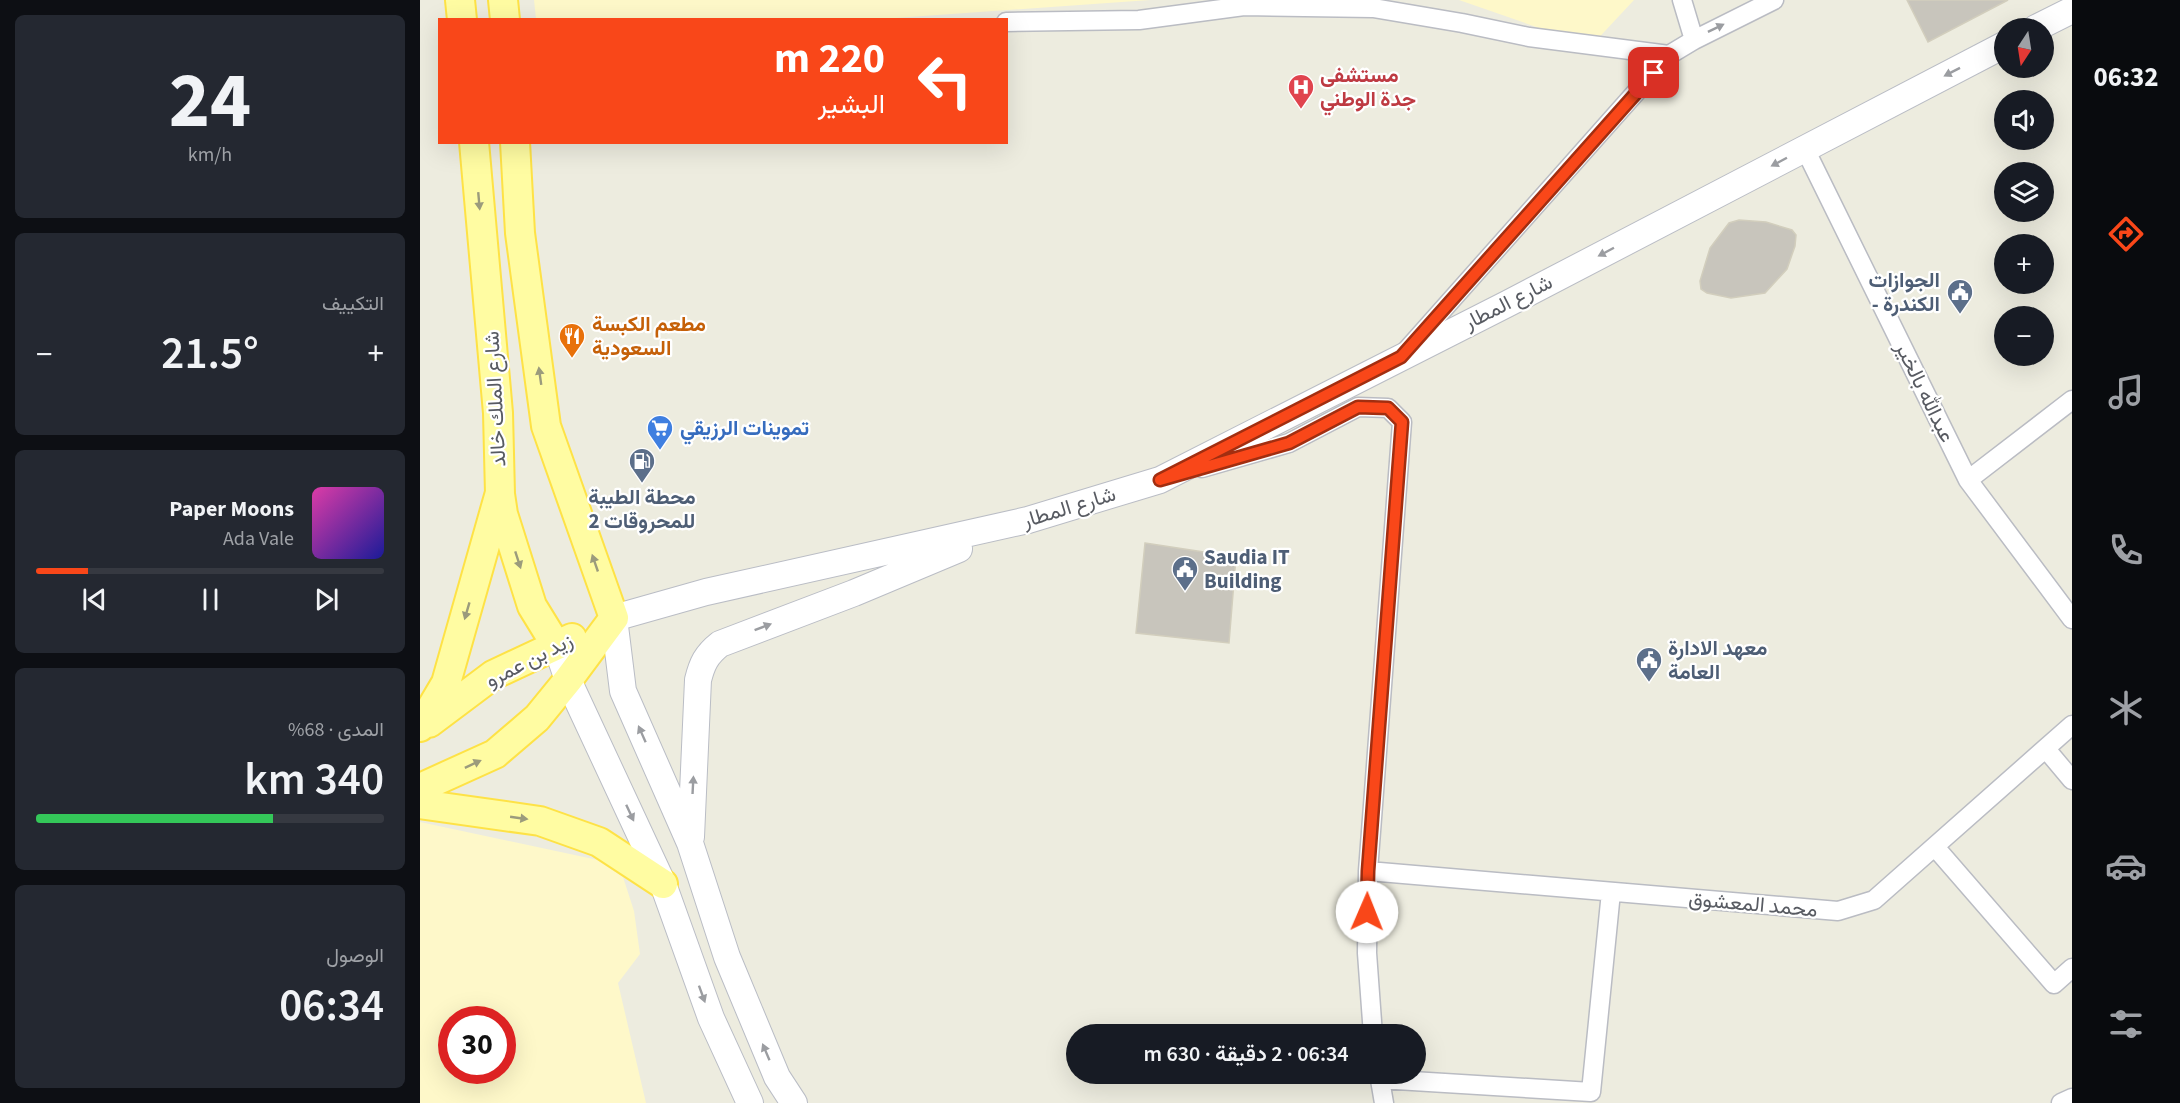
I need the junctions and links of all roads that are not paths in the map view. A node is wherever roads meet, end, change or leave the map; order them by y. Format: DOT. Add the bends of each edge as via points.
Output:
graph roads {
  1 [pos="460,0"];
  2 [pos="503,0"];
  3 [pos="1682,0"];
  4 [pos="1774,0"];
  5 [pos="2072,10"];
  6 [pos="462,18"];
  7 [pos="505,18"];
  8 [pos="2054,19"];
  9 [pos="1008,22"];
  10 [pos="1694,40"];
  11 [pos="1994,50"];
  12 [pos="1670,55"];
  13 [pos="474,144"];
  14 [pos="514,144"];
  15 [pos="1805,149"];
  16 [pos="1401,357"];
  17 [pos="2072,400"];
  18 [pos="1160,480"];
  19 [pos="1968,480"];
  20 [pos="500,494"];
  21 [pos="1028,520"];
  22 [pos="614,618"];
  23 [pos="2072,619"];
  24 [pos="556,645"];
  25 [pos="568,680"];
  26 [pos="2072,725"];
  27 [pos="420,728"];
  28 [pos="2046,749"];
  29 [pos="2072,780"];
  30 [pos="420,788"];
  31 [pos="420,804"];
  32 [pos="690,843"];
  33 [pos="1935,847"];
  34 [pos="1368,871"];
  35 [pos="663,884"];
  36 [pos="1611,891"];
  37 [pos="2072,968"];
  38 [pos="1372,1024"];
  39 [pos="1426,1080"];
  40 [pos="1381,1084"];
  41 [pos="2072,1098"];
  42 [pos="750,1103"];
  43 [pos="794,1103"];
  44 [pos="1384,1103"];
  45 [pos="2061,1103"];
  1 -- 6 [label="main road"];
  2 -- 7 [label="main road"];
  3 -- 10 [label="street"];
  10 -- 4 [label="street, one-way"];
  5 -- 8 [label="main road"];
  9 -- 12 [label="street" via="1139,20 1244,6 1373,8 1529,37"];
  10 -- 12 [label="street"];
  11 -- 15 [label="main road, شارع المطار, one-way"];
  12 -- 16 [label="street"];
  13 -- 20 [label="main road, شارع الملك خالد, one-way" via="498,413"];
  22 -- 14 [label="main road, one-way" via="546,426 520,233"];
  15 -- 16 [label="main road, شارع المطار, one-way"];
  15 -- 19 [label="street, عبدالله بالخير"];
  16 -- 18 [label="main road, شارع المطار"];
  17 -- 19 [label="street"];
  18 -- 21 [label="main road, شارع المطار"];
  18 -- 34 [label="street" via="1289,443 1358,407 1388,408 1402,422"];
  19 -- 23 [label="street, عبدالله بالخير"];
  20 -- 24 [label="main road, شارع الملك خالد, one-way" via="532,606"];
  20 -- 27 [label="main road, one-way" via="446,683"];
  21 -- 22 [label="main road, شارع المطار" via="706,592"];
  32 -- 21 [label="main road, one-way" via="698,680 710,652 720,644"];
  22 -- 24 [label="main road, زيد بن عمرو"];
  22 -- 25 [label="main road"];
  32 -- 22 [label="main road, one-way" via="623,691"];
  24 -- 25 [label="main road"];
  24 -- 27 [label="main road, زيد بن عمرو" via="493,675"];
  30 -- 25 [label="main road, one-way" via="495,754 537,718"];
  25 -- 35 [label="main road, one-way"];
  26 -- 28 [label="street, محمد المعشوق"];
  28 -- 29 [label="street"];
  28 -- 33 [label="street, محمد المعشوق"];
  31 -- 35 [label="main road, one-way" via="540,821 599,842"];
  43 -- 32 [label="main road, one-way" via="777,1077 727,957"];
  33 -- 36 [label="street, محمد المعشوق" via="1874,900 1838,911"];
  33 -- 37 [label="street" via="2055,984"];
  34 -- 36 [label="street, محمد المعشوق"];
  34 -- 38 [label="street" via="1367,953"];
  35 -- 42 [label="main road, one-way" via="711,1018"];
  36 -- 39 [label="street" via="1591,1092"];
  40 -- 44 [label="street"];
  41 -- 45 [label="street"];
}
